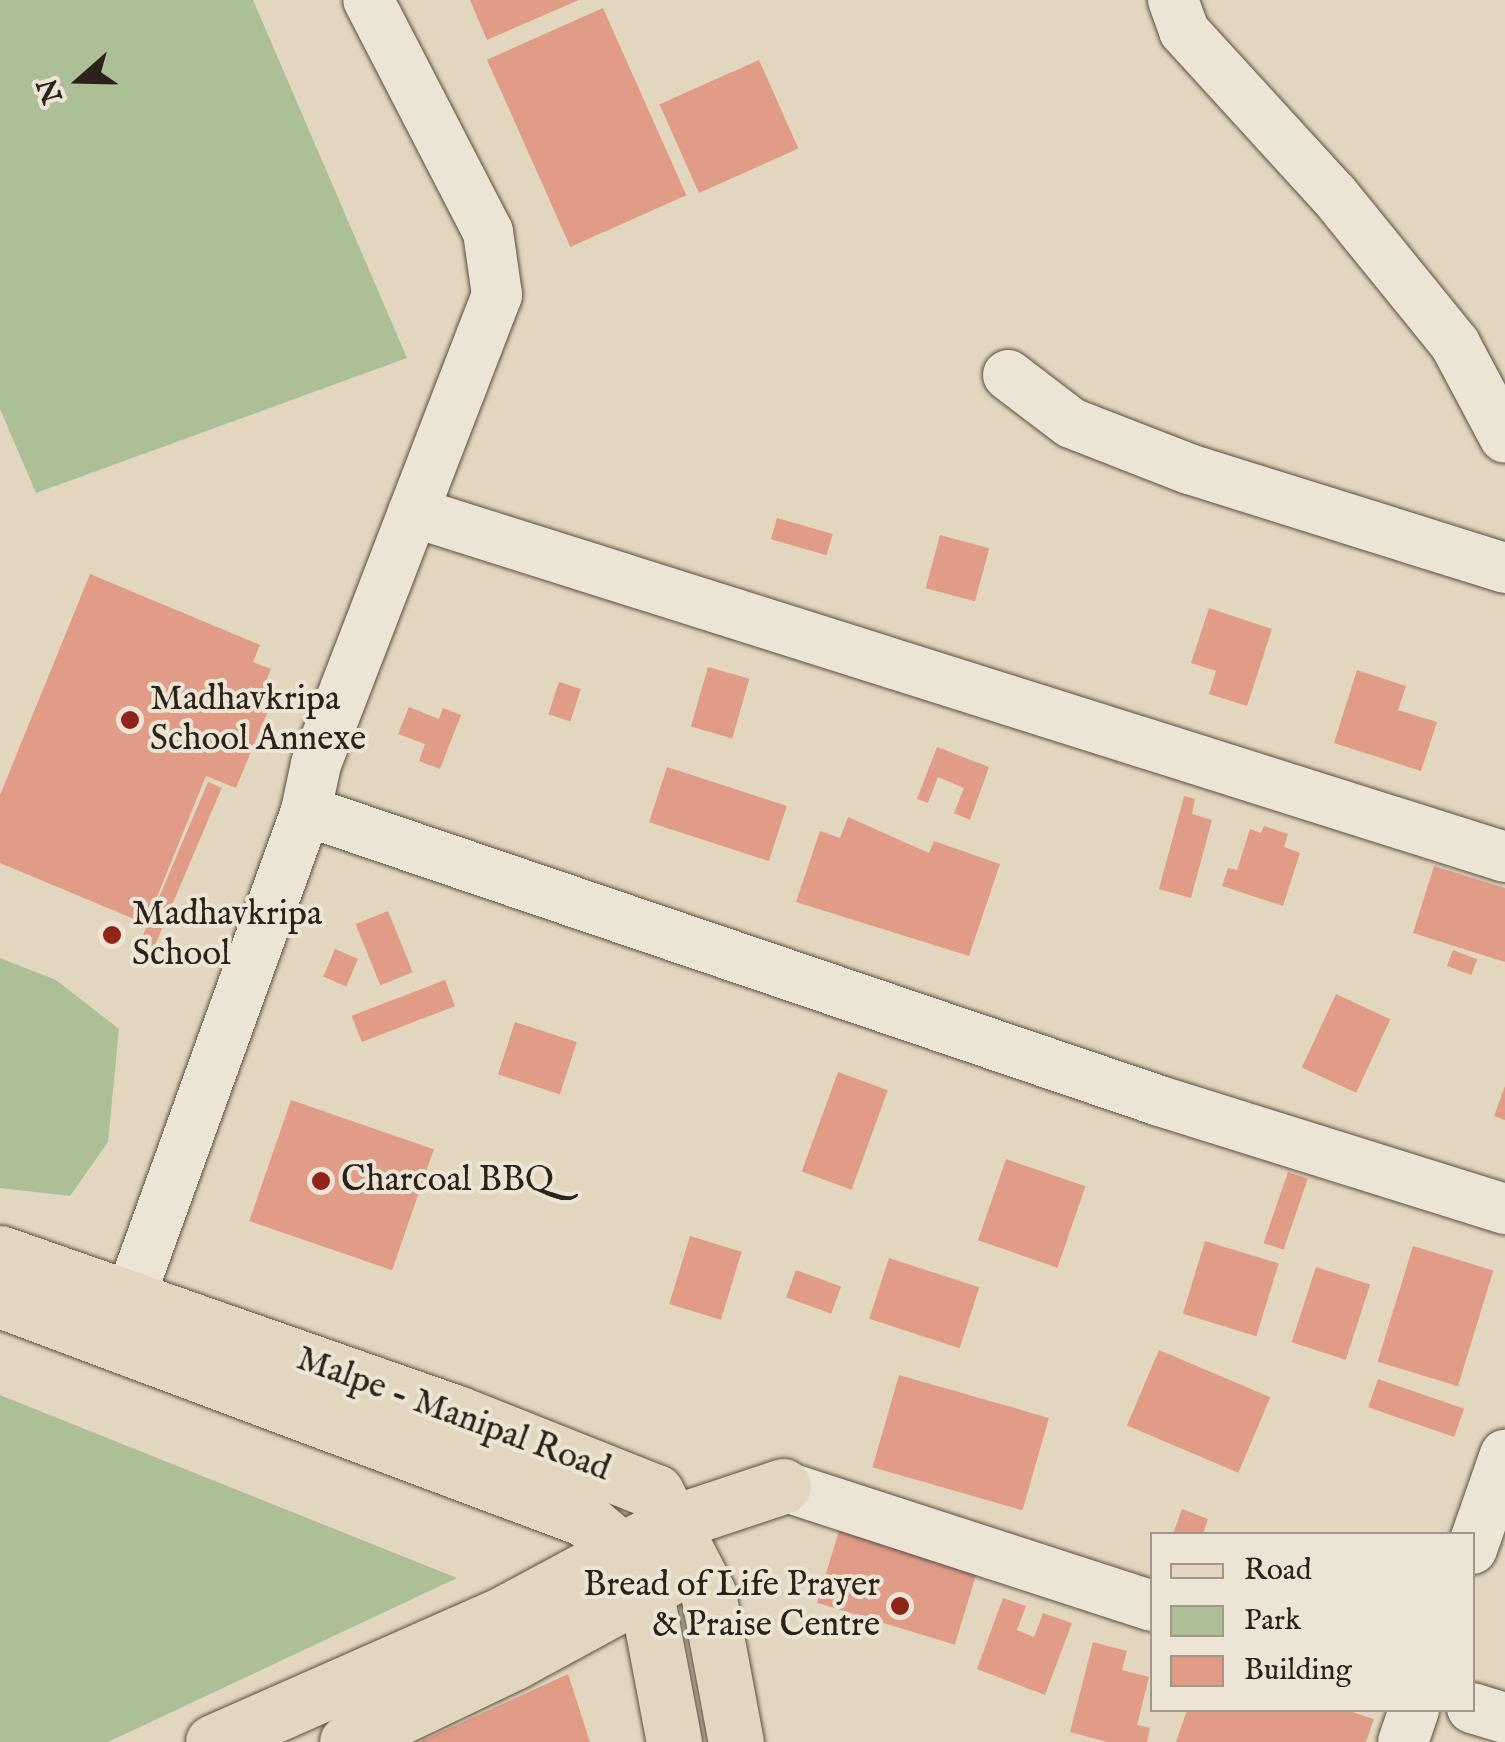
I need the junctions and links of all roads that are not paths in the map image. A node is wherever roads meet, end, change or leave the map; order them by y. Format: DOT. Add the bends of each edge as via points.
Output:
graph roads {
  1 [pos="368,0"];
  2 [pos="1173,0"];
  3 [pos="1008,375"];
  4 [pos="1505,438"];
  5 [pos="413,512"];
  6 [pos="1505,568"];
  7 [pos="306,811"];
  8 [pos="1505,857"];
  9 [pos="1505,1208"];
  10 [pos="0,1254"];
  11 [pos="0,1300"];
  12 [pos="130,1300"];
  13 [pos="1505,1455"];
  14 [pos="784,1486"];
  15 [pos="1475,1540"];
  16 [pos="682,1544"];
  17 [pos="633,1572"];
  18 [pos="1150,1605"];
  19 [pos="1475,1709"];
  20 [pos="1413,1712"];
  21 [pos="1505,1718"];
  22 [pos="213,1742"];
  23 [pos="347,1742"];
  24 [pos="674,1742"];
  25 [pos="736,1742"];
  26 [pos="1403,1742"];
  1 -- 5 [label="street" via="488,232 496,261 496,295"];
  2 -- 4 [label="street" via="1184,31 1334,195 1455,344"];
  3 -- 6 [label="street" via="1071,423 1104,436"];
  5 -- 7 [label="street" via="316,764"];
  5 -- 8 [label="street"];
  7 -- 9 [label="street" via="1141,1094"];
  7 -- 12 [label="street"];
  10 -- 12 [label="main road, Malpe - Manipal Road"];
  11 -- 17 [label="main road, Malpe - Manipal Road" via="585,1520"];
  12 -- 16 [label="main road, Malpe - Manipal Road" via="607,1469 656,1492"];
  13 -- 15 [label="street"];
  14 -- 16 [label="main road"];
  14 -- 18 [label="street"];
  16 -- 17 [label="main road"];
  16 -- 25 [label="main road, Malpe - Manipal Road" via="708,1593"];
  17 -- 22 [label="main road" via="504,1612"];
  17 -- 23 [label="main road" via="545,1645"];
  17 -- 24 [label="main road"];
  19 -- 21 [label="street"];
  20 -- 26 [label="street"];
}
